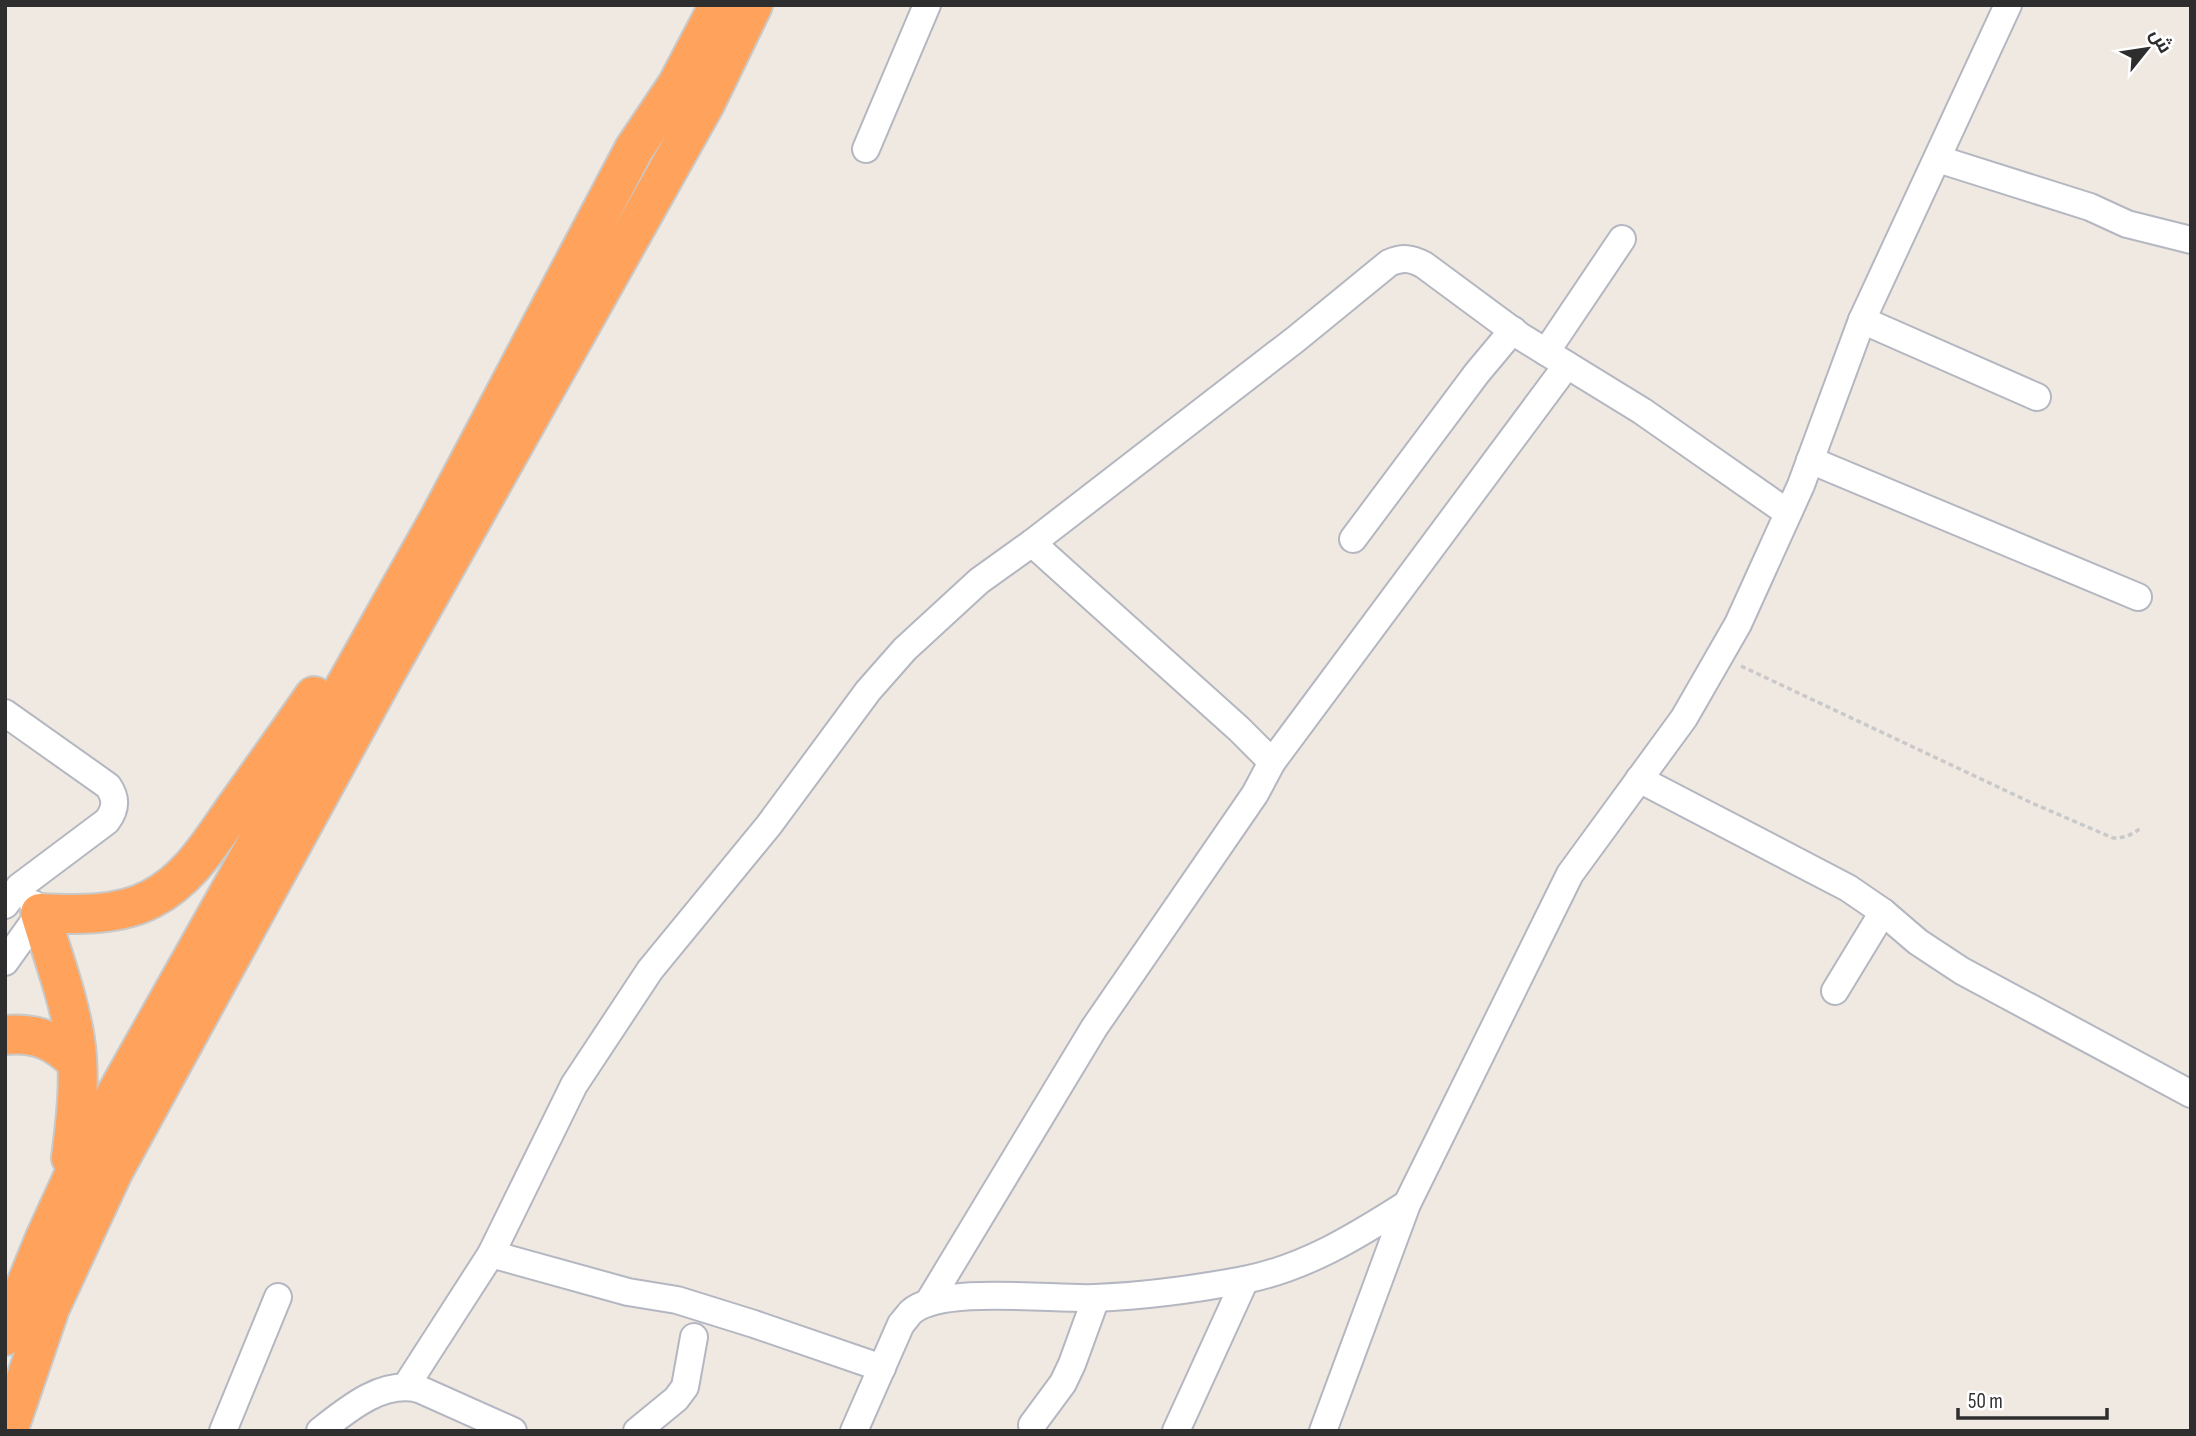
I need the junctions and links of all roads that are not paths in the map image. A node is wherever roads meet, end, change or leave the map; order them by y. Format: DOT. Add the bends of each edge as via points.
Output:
graph roads {
  1 [pos="697,5"];
  2 [pos="719,5"];
  3 [pos="752,5"];
  4 [pos="768,5"];
  5 [pos="927,5"];
  6 [pos="2008,5"];
  7 [pos="705,104"];
  8 [pos="634,149"];
  9 [pos="866,149"];
  10 [pos="1938,159"];
  11 [pos="1622,239"];
  12 [pos="2191,240"];
  13 [pos="1862,320"];
  14 [pos="1513,330"];
  15 [pos="1557,358"];
  16 [pos="2037,397"];
  17 [pos="1810,460"];
  18 [pos="1788,513"];
  19 [pos="1353,539"];
  20 [pos="1032,543"];
  21 [pos="400,587"];
  22 [pos="2138,597"];
  23 [pos="5,713"];
  24 [pos="1272,762"];
  25 [pos="1639,779"];
  26 [pos="17,895"];
  27 [pos="1883,912"];
  28 [pos="5,962"];
  29 [pos="1835,991"];
  30 [pos="5,1035"];
  31 [pos="77,1062"];
  32 [pos="2191,1094"];
  33 [pos="67,1191"];
  34 [pos="1407,1204"];
  35 [pos="491,1254"];
  36 [pos="1245,1280"];
  37 [pos="278,1297"];
  38 [pos="1096,1298"];
  39 [pos="928,1303"];
  40 [pos="5,1336"];
  41 [pos="694,1337"];
  42 [pos="882,1368"];
  43 [pos="406,1386"];
  44 [pos="15,1423"];
  45 [pos="1032,1424"];
  46 [pos="223,1431"];
  47 [pos="320,1431"];
  48 [pos="513,1431"];
  49 [pos="637,1431"];
  50 [pos="854,1431"];
  51 [pos="1176,1431"];
  52 [pos="1323,1431"];
  1 -- 8 [label="highway"];
  2 -- 8 [label="highway" via="677,85"];
  3 -- 7 [label="highway"];
  4 -- 7 [label="highway"];
  5 -- 9 [label="street"];
  6 -- 10 [label="street"];
  7 -- 44 [label="highway" via="113,1172 50,1308"];
  8 -- 21 [label="highway"];
  10 -- 12 [label="street" via="2090,207 2127,224"];
  10 -- 13 [label="street"];
  11 -- 15 [label="street"];
  13 -- 16 [label="street"];
  13 -- 17 [label="street"];
  14 -- 15 [label="street"];
  14 -- 19 [label="street"];
  14 -- 20 [label="street" via="1424,265 1400,258 1380,269"];
  15 -- 18 [label="street"];
  15 -- 24 [label="street"];
  17 -- 18 [label="street"];
  17 -- 22 [label="street"];
  18 -- 25 [label="street" via="1738,624 1684,718"];
  20 -- 24 [label="street"];
  20 -- 35 [label="street" via="942,612 886,670 769,825 650,970 574,1085"];
  21 -- 26 [label="highway" via="315,695 201,856 175,883 148,901 82,914"];
  21 -- 33 [label="highway" via="88,1144"];
  23 -- 26 [label="street" via="108,786 115,799 107,821"];
  24 -- 39 [label="street" via="1255,794 1094,1028"];
  25 -- 27 [label="street" via="1848,888"];
  25 -- 34 [label="street" via="1570,874"];
  26 -- 28 [label="street"];
  26 -- 31 [label="highway" via="69,1010"];
  27 -- 29 [label="street"];
  27 -- 32 [label="street" via="1962,971"];
  30 -- 31 [label="highway" via="47,1040"];
  31 -- 33 [label="highway"];
  33 -- 40 [label="highway"];
  34 -- 36 [label="street" via="1342,1245 1301,1264"];
  34 -- 52 [label="street"];
  35 -- 42 [label="street" via="628,1292 677,1300"];
  35 -- 43 [label="street"];
  36 -- 38 [label="street"];
  36 -- 51 [label="street"];
  37 -- 46 [label="street"];
  38 -- 39 [label="street" via="962,1296"];
  38 -- 45 [label="street" via="1063,1382"];
  39 -- 42 [label="street" via="912,1311 901,1324"];
  41 -- 49 [label="street" via="685,1387"];
  42 -- 50 [label="street"];
  43 -- 47 [label="street" via="377,1394"];
  43 -- 48 [label="street"];
}
